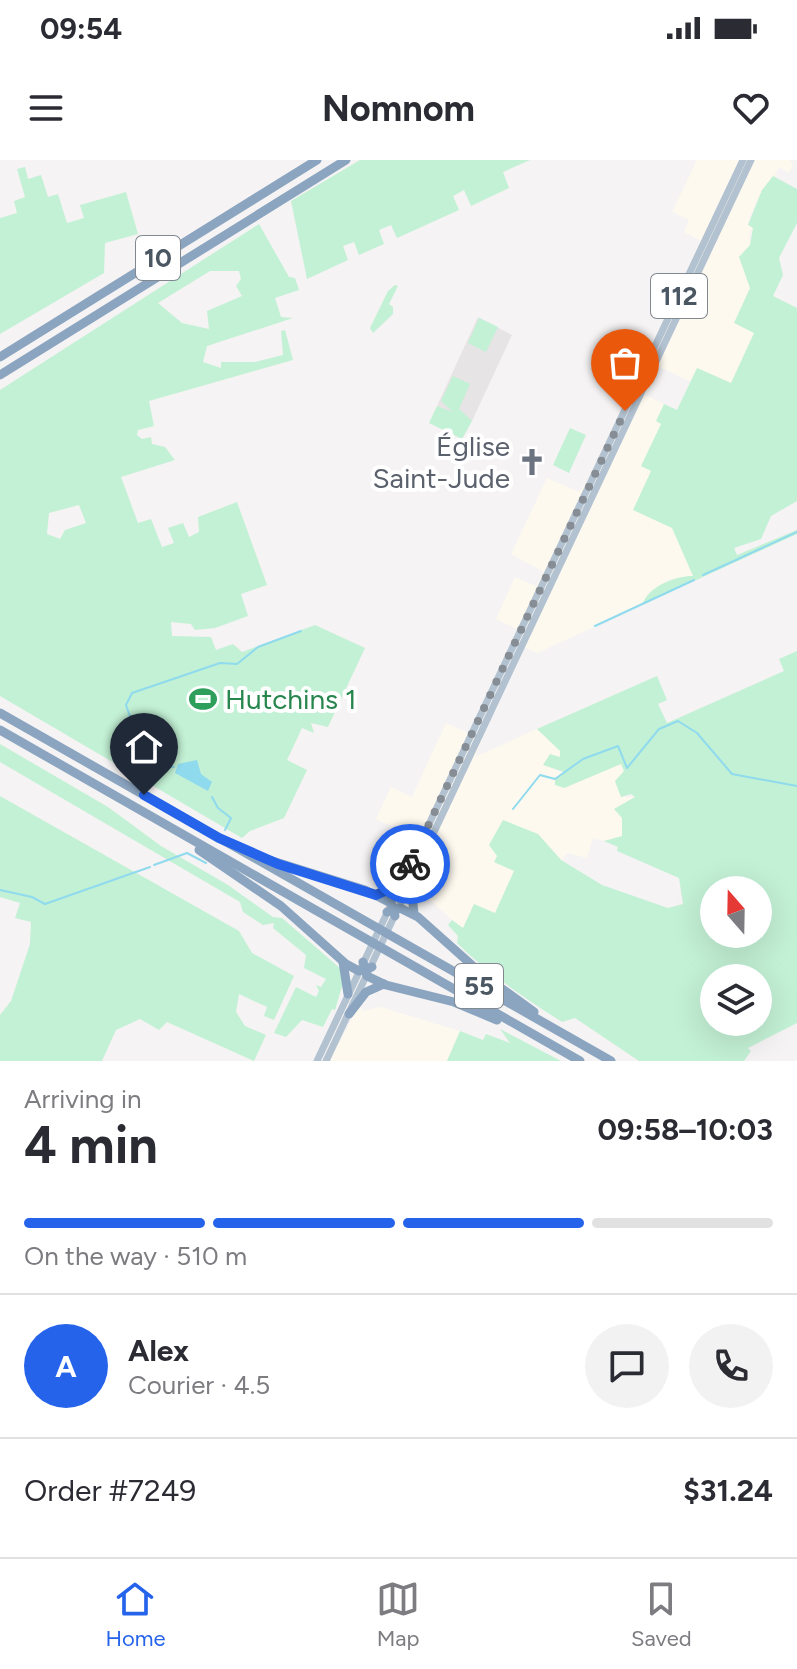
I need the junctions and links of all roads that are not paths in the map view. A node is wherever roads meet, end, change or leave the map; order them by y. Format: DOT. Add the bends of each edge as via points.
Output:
graph roads {
  1 [pos="317,160"];
  2 [pos="346,160"];
  3 [pos="743,160"];
  4 [pos="751,160"];
  5 [pos="0,357"];
  6 [pos="0,375"];
  7 [pos="0,710"];
  8 [pos="0,730"];
  9 [pos="140,810"];
  10 [pos="219,838"];
  11 [pos="405,884"];
  12 [pos="376,895"];
  13 [pos="393,910"];
  14 [pos="414,914"];
  15 [pos="343,962"];
  16 [pos="365,969"];
  17 [pos="384,984"];
  18 [pos="348,994"];
  19 [pos="349,1014"];
  20 [pos="562,1033"];
  21 [pos="537,1036"];
  22 [pos="317,1061"];
  23 [pos="326,1061"];
  24 [pos="580,1061"];
  25 [pos="611,1061"];
  1 -- 5 [label="highway, 10"];
  2 -- 6 [label="highway, 10"];
  3 -- 11 [label="main road, 112"];
  4 -- 11 [label="main road, 112"];
  7 -- 10 [label="highway, 55"];
  8 -- 9 [label="highway, 55"];
  9 -- 15 [label="highway" via="270,897"];
  9 -- 21 [label="highway, 55"];
  10 -- 12 [label="highway" via="281,865"];
  10 -- 20 [label="highway, 55"];
  11 -- 12 [label="highway"];
  11 -- 13 [label="main road, 112"];
  11 -- 14 [label="highway"];
  12 -- 13 [label="highway"];
  13 -- 14 [label="highway"];
  13 -- 16 [label="main road, 112"];
  14 -- 20 [label="highway" via="483,975"];
  15 -- 16 [label="highway"];
  15 -- 18 [label="highway"];
  16 -- 17 [label="highway"];
  16 -- 18 [label="main road, 112"];
  16 -- 19 [label="main road, 112"];
  17 -- 19 [label="highway" via="366,992"];
  17 -- 21 [label="highway" via="459,1003"];
  18 -- 22 [label="main road, 112"];
  19 -- 23 [label="main road, 112"];
  20 -- 25 [label="highway, 55"];
  21 -- 24 [label="highway, 55"];
}
